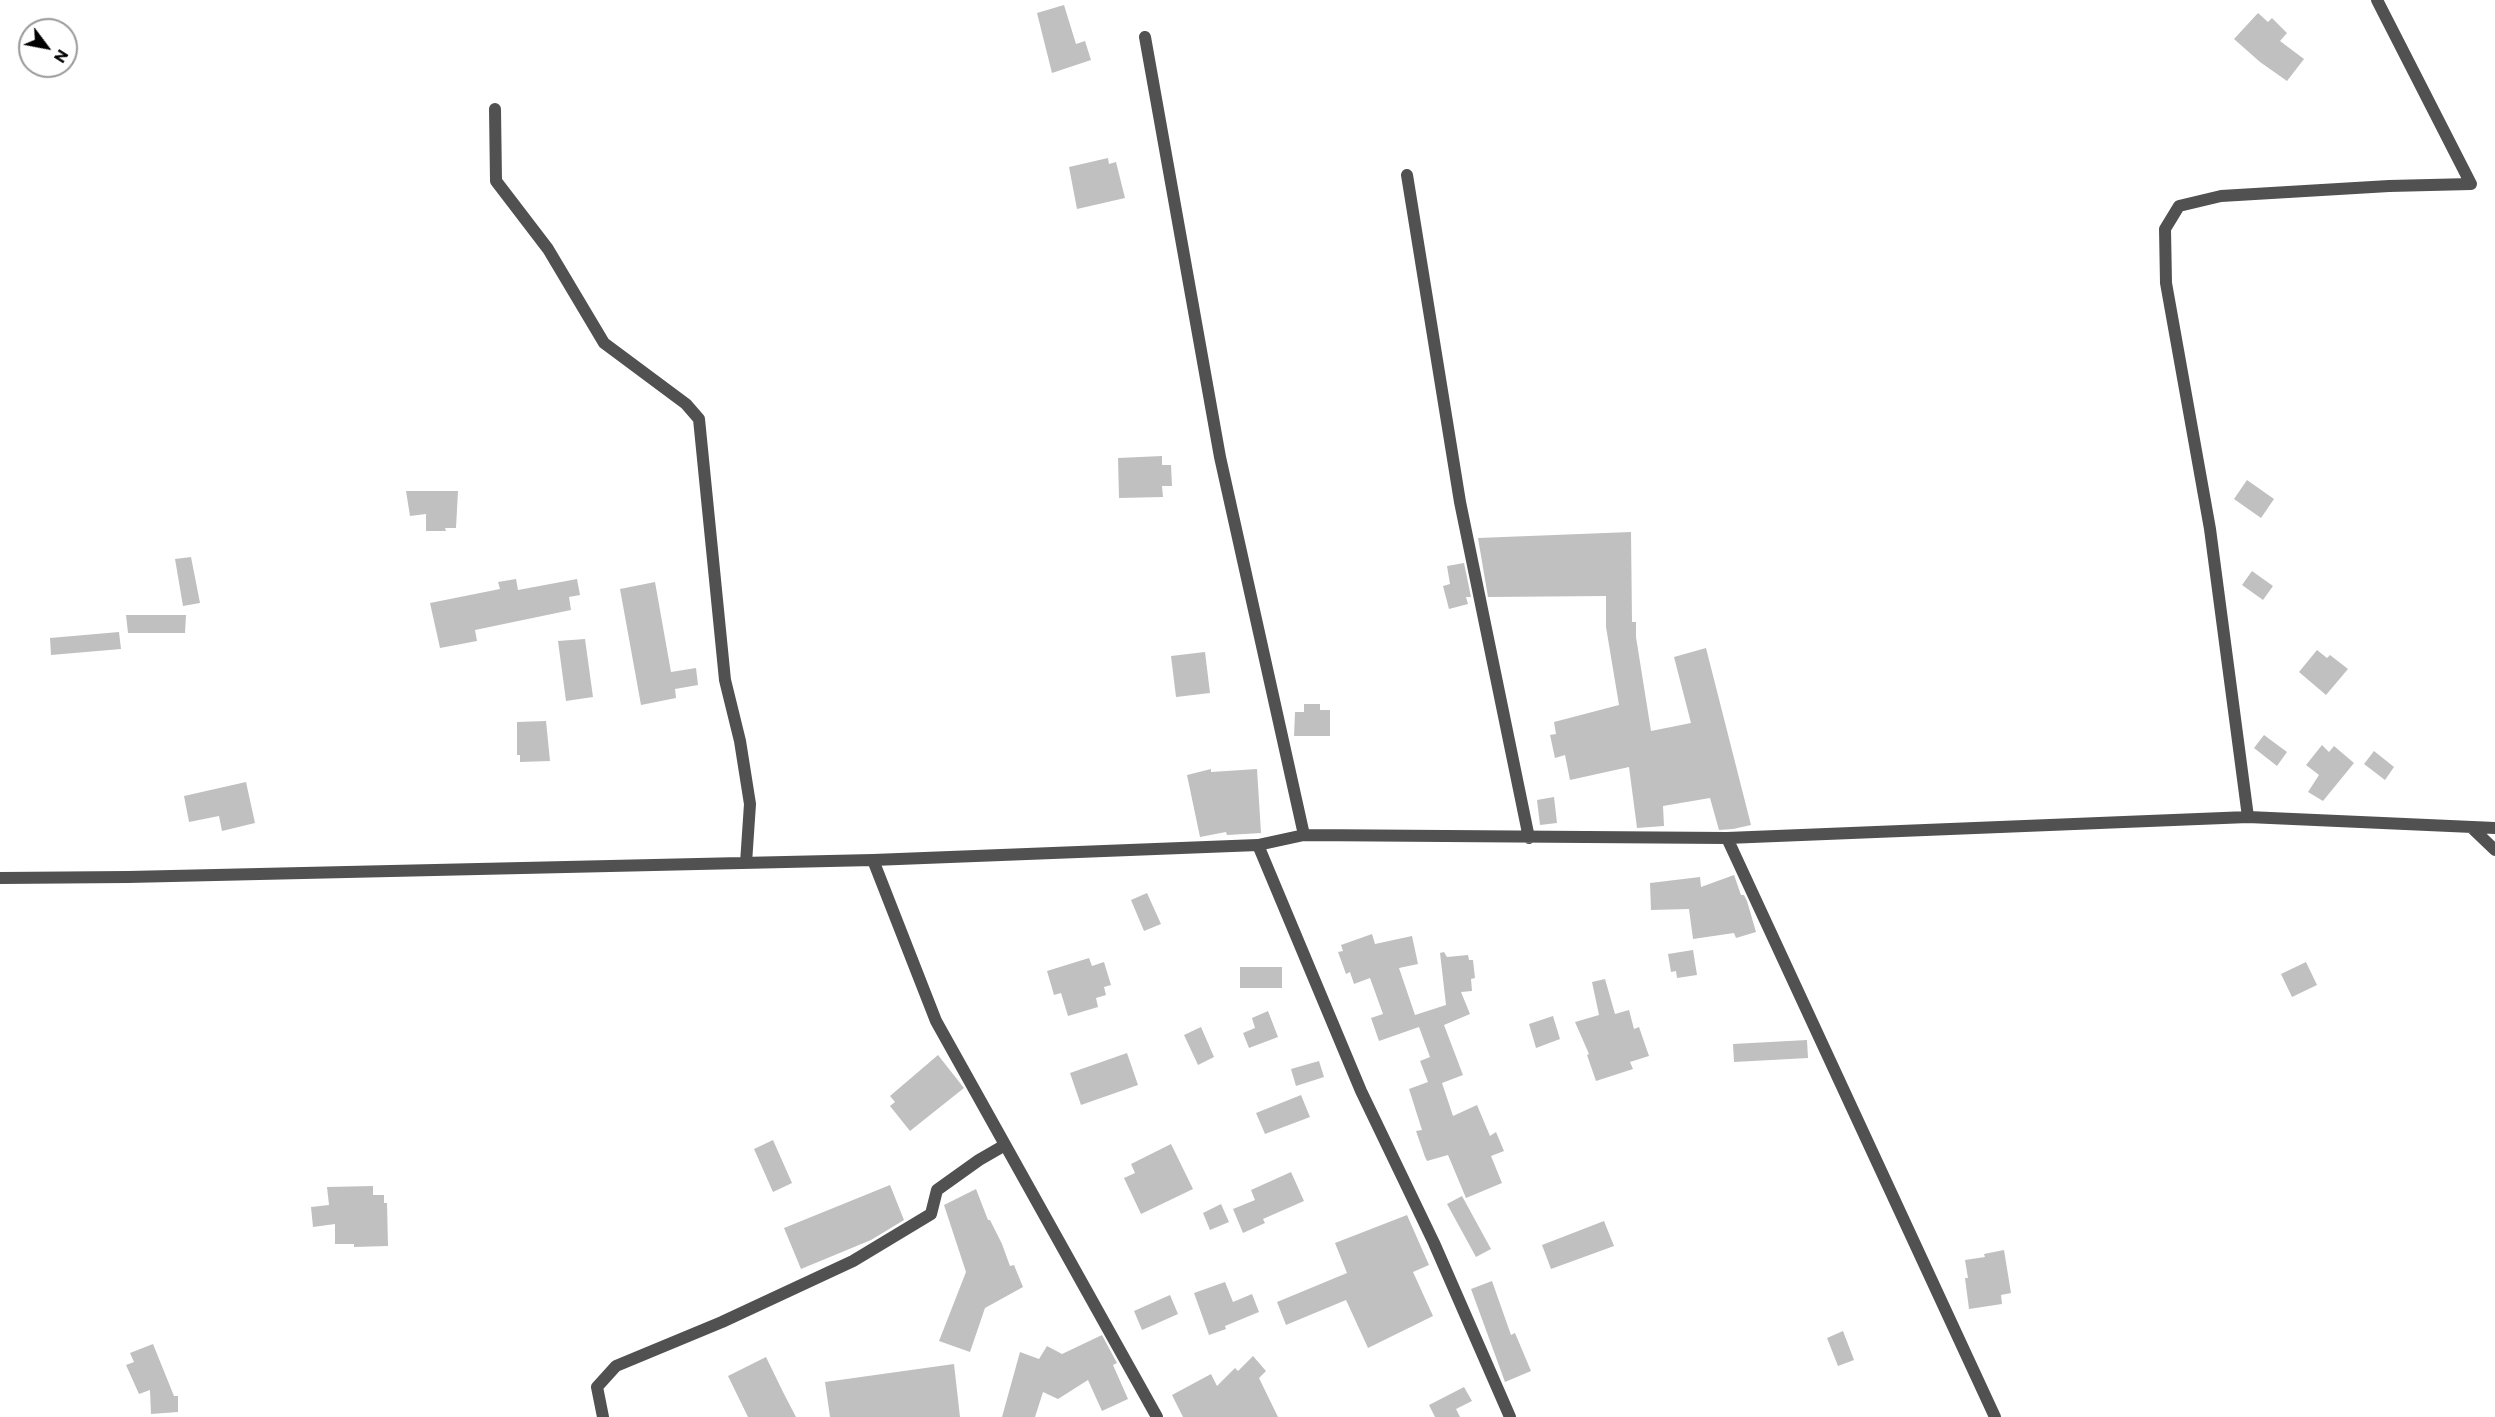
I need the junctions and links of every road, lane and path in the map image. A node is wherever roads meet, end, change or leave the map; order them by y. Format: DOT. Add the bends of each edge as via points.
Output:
graph roads {
  1 [pos="2377,0"];
  2 [pos="1145,37"];
  3 [pos="495,109"];
  4 [pos="1407,175"];
  5 [pos="2247,817"];
  6 [pos="2495,828"];
  7 [pos="2473,829"];
  8 [pos="1304,835"];
  9 [pos="1529,838"];
  10 [pos="1727,838"];
  11 [pos="1258,845"];
  12 [pos="2495,850"];
  13 [pos="873,860"];
  14 [pos="746,863"];
  15 [pos="0,878"];
  16 [pos="1005,1145"];
  17 [pos="603,1417"];
  18 [pos="1157,1417"];
  19 [pos="1510,1417"];
  20 [pos="1995,1417"];
  1 -- 5 [label="street" via="2471,184 2221,196 2179,206 2165,229 2166,283 2210,530"];
  2 -- 8 [label="street" via="1220,457"];
  3 -- 14 [label="street" via="496,182 548,249 604,343 686,404 699,419 725,680 750,804"];
  4 -- 9 [label="street" via="1460,502"];
  5 -- 7 [label="street"];
  5 -- 10 [label="street"];
  6 -- 7 [label="street"];
  7 -- 12 [label="street"];
  8 -- 9 [label="street"];
  8 -- 11 [label="street"];
  9 -- 10 [label="street"];
  10 -- 20 [label="street"];
  11 -- 13 [label="street"];
  11 -- 19 [label="street" via="1361,1091 1434,1243"];
  13 -- 14 [label="street"];
  13 -- 16 [label="street" via="936,1021"];
  14 -- 15 [label="street"];
  16 -- 17 [label="street" via="937,1190 931,1214 853,1261 616,1366 597,1388"];
  16 -- 18 [label="street"];
}
